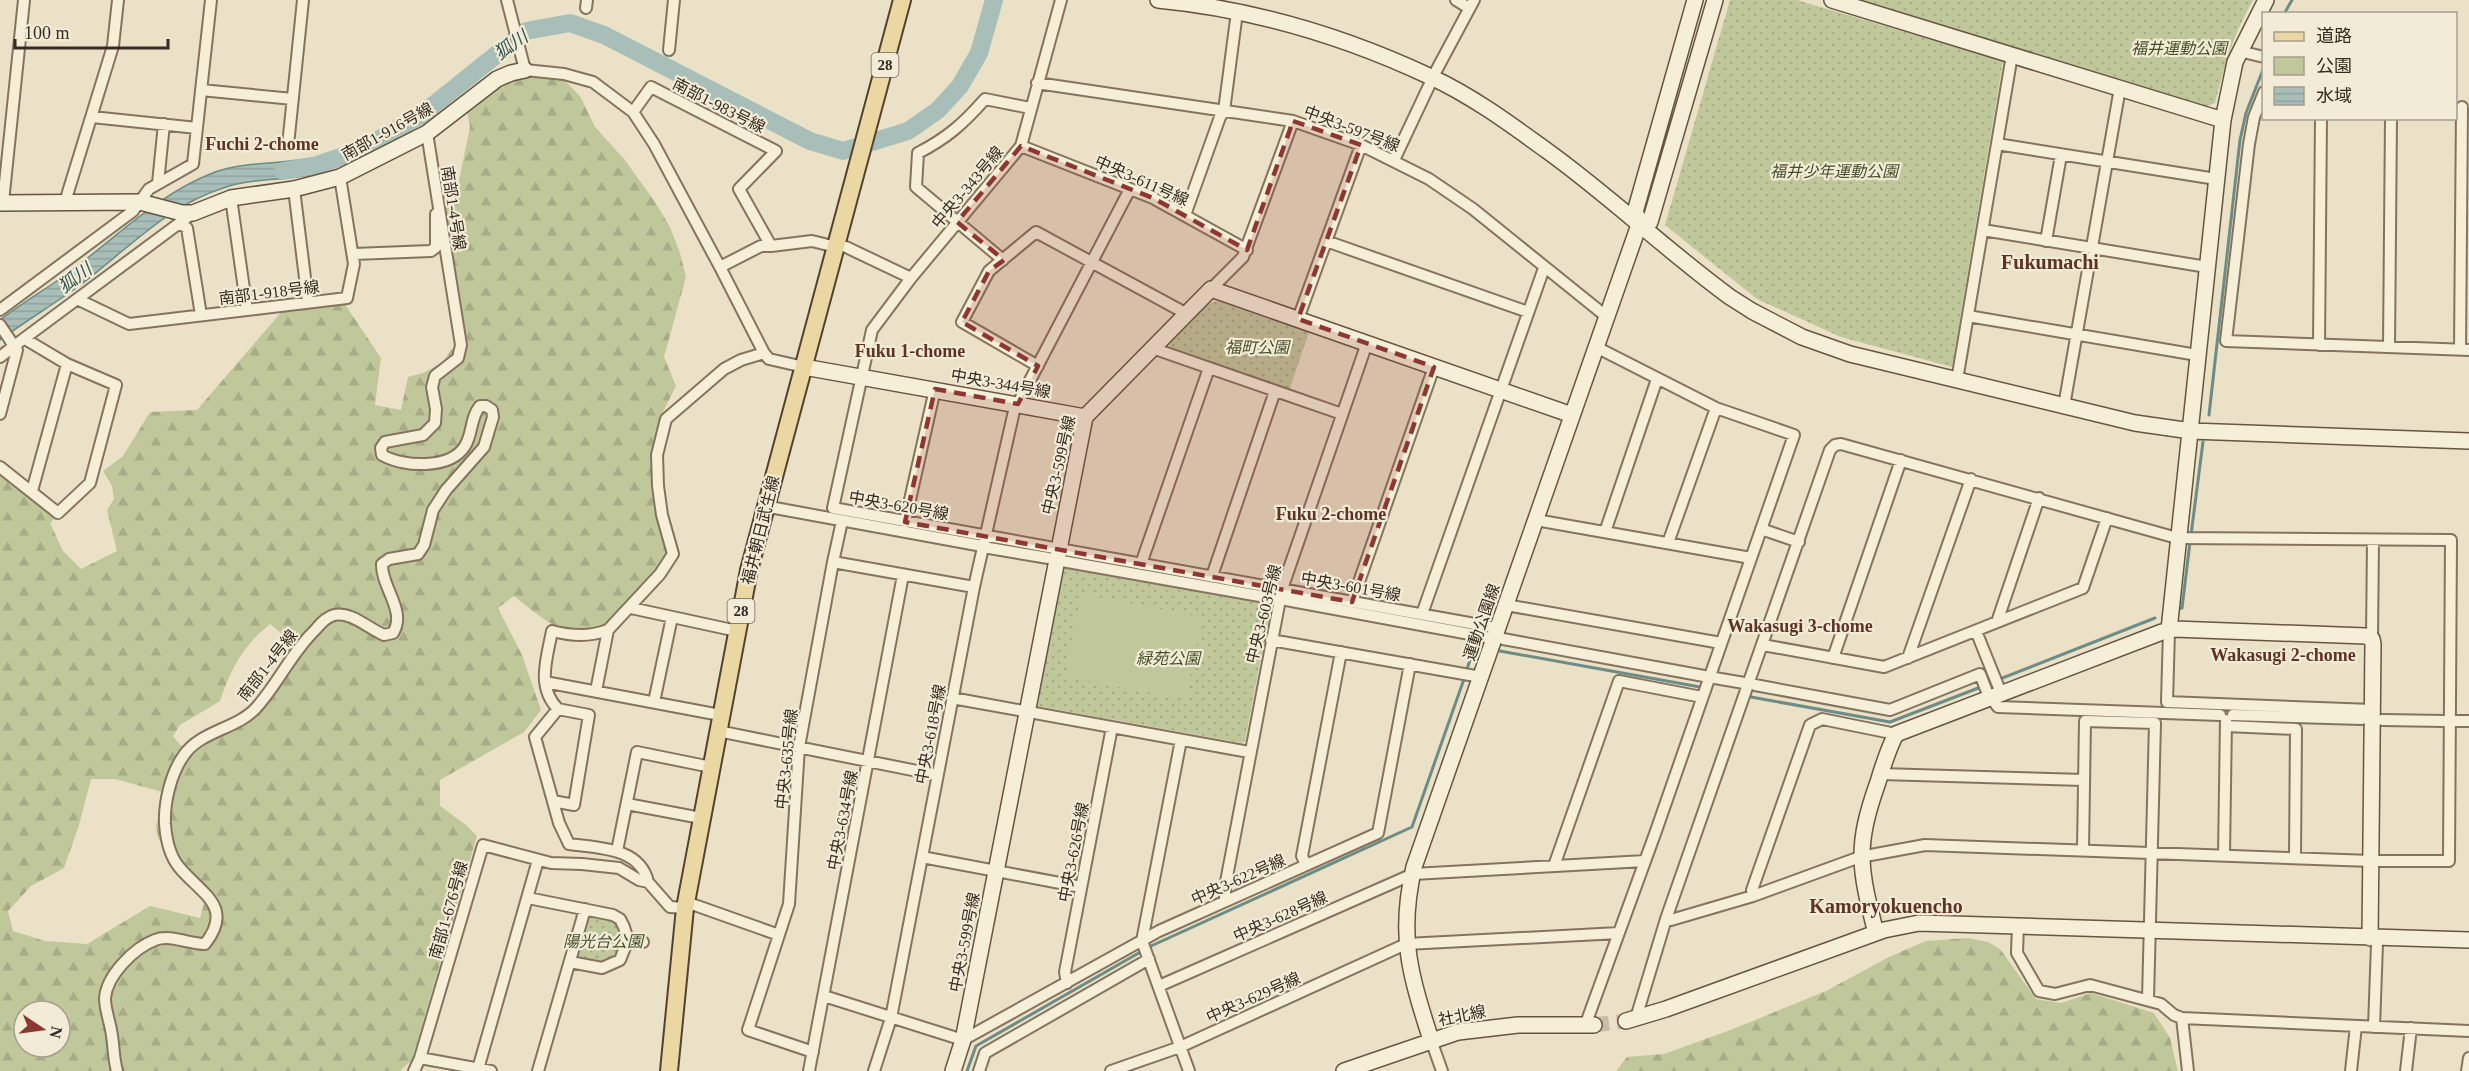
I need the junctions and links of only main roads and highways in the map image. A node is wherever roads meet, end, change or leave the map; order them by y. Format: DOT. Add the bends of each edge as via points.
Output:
graph roads {
  1 [pos="902,0"];
  2 [pos="669,1071"];
  1 -- 2 [label="main road, 福井朝日武生線 / 28" via="752,559 685,905"];
}
